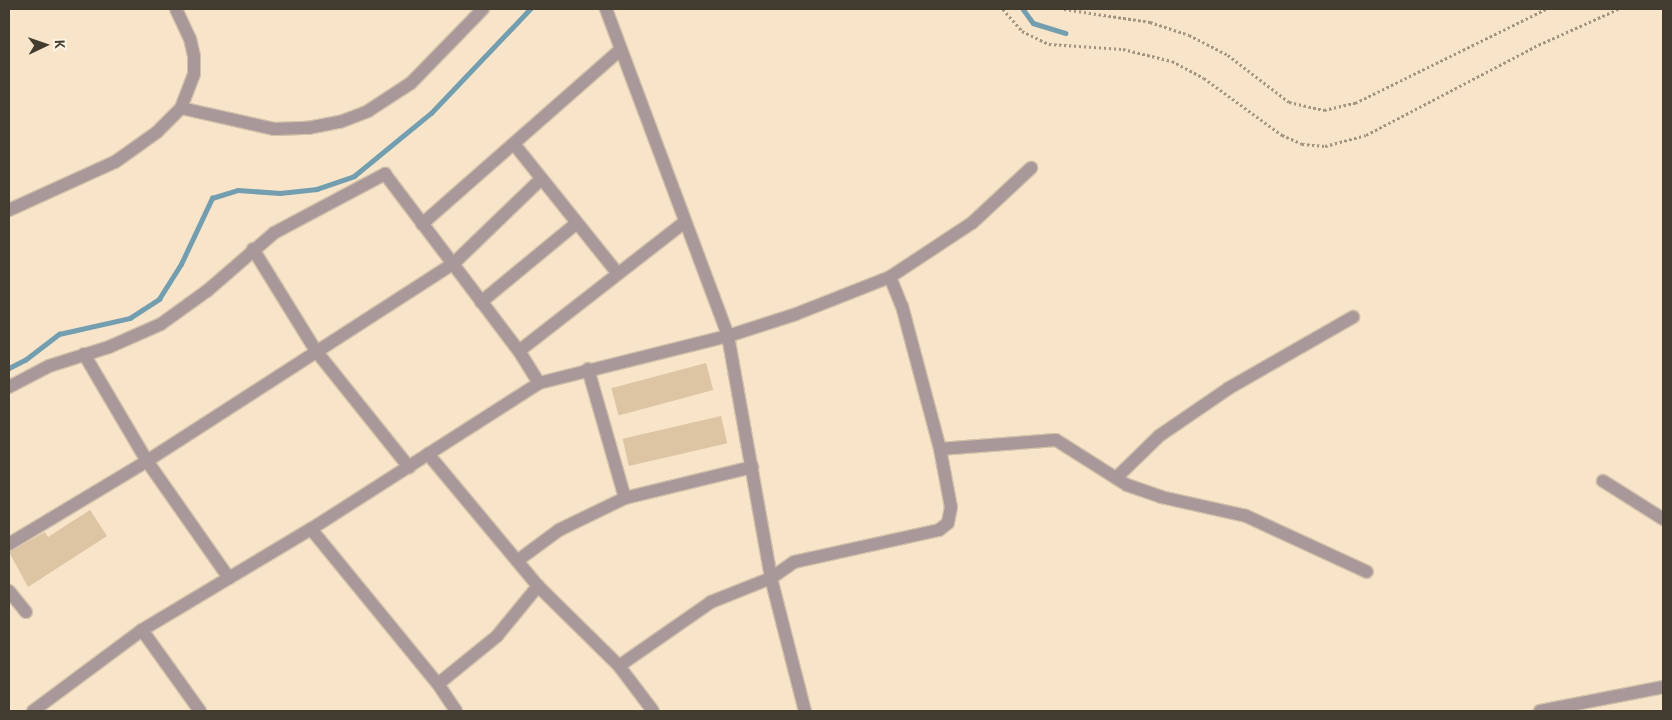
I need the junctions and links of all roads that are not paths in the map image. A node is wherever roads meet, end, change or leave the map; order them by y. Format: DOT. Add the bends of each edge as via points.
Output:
graph roads {
  1 [pos="483,9"];
  2 [pos="606,9"];
  3 [pos="179,10"];
  4 [pos="620,50"];
  5 [pos="181,108"];
  6 [pos="514,144"];
  7 [pos="1031,168"];
  8 [pos="541,178"];
  9 [pos="9,210"];
  10 [pos="685,222"];
  11 [pos="577,223"];
  12 [pos="422,224"];
  13 [pos="253,249"];
  14 [pos="453,264"];
  15 [pos="618,274"];
  16 [pos="890,277"];
  17 [pos="481,302"];
  18 [pos="1353,317"];
  19 [pos="728,336"];
  20 [pos="316,351"];
  21 [pos="520,351"];
  22 [pos="84,354"];
  23 [pos="588,369"];
  24 [pos="538,383"];
  25 [pos="9,388"];
  26 [pos="940,449"];
  27 [pos="428,454"];
  28 [pos="147,461"];
  29 [pos="409,467"];
  30 [pos="752,467"];
  31 [pos="1116,478"];
  32 [pos="1603,481"];
  33 [pos="625,498"];
  34 [pos="1663,519"];
  35 [pos="311,529"];
  36 [pos="9,544"];
  37 [pos="517,561"];
  38 [pos="1367,572"];
  39 [pos="229,578"];
  40 [pos="771,578"];
  41 [pos="538,586"];
  42 [pos="9,591"];
  43 [pos="26,612"];
  44 [pos="142,630"];
  45 [pos="619,666"];
  46 [pos="438,684"];
  47 [pos="1663,687"];
  48 [pos="33,711"];
  49 [pos="200,711"];
  50 [pos="456,711"];
  51 [pos="653,711"];
  52 [pos="805,711"];
  53 [pos="1540,711"];
  1 -- 5 [label="street" via="404,88 368,111 340,122 308,128 274,129"];
  2 -- 4 [label="street"];
  3 -- 5 [label="street" via="194,56 194,74"];
  4 -- 6 [label="street"];
  4 -- 10 [label="street"];
  5 -- 9 [label="street" via="157,132 115,162"];
  6 -- 8 [label="street"];
  6 -- 12 [label="street"];
  7 -- 16 [label="street" via="972,223"];
  8 -- 11 [label="street"];
  8 -- 14 [label="street"];
  10 -- 15 [label="street"];
  10 -- 19 [label="street"];
  11 -- 15 [label="street"];
  11 -- 17 [label="street"];
  12 -- 13 [label="street" via="385,174 300,217"];
  12 -- 14 [label="street"];
  13 -- 20 [label="street"];
  13 -- 22 [label="street" via="207,291 160,324"];
  14 -- 17 [label="street"];
  14 -- 20 [label="street"];
  15 -- 21 [label="street"];
  16 -- 19 [label="street" via="796,314"];
  16 -- 26 [label="street" via="902,306"];
  17 -- 21 [label="street"];
  18 -- 31 [label="street" via="1229,388 1159,436"];
  19 -- 23 [label="street"];
  19 -- 30 [label="street"];
  20 -- 28 [label="street"];
  20 -- 29 [label="street"];
  21 -- 24 [label="street"];
  22 -- 25 [label="street" via="49,366"];
  22 -- 28 [label="street"];
  23 -- 24 [label="street"];
  23 -- 33 [label="street"];
  24 -- 27 [label="street"];
  26 -- 31 [label="street" via="1056,440"];
  26 -- 40 [label="street" via="951,512 944,527 804,558"];
  27 -- 29 [label="street"];
  27 -- 37 [label="street"];
  28 -- 36 [label="street"];
  28 -- 39 [label="street"];
  29 -- 35 [label="street"];
  30 -- 33 [label="street"];
  30 -- 40 [label="street"];
  31 -- 38 [label="street" via="1161,497 1227,511 1264,523"];
  32 -- 34 [label="street"];
  33 -- 37 [label="street" via="559,530"];
  35 -- 39 [label="street"];
  35 -- 46 [label="street"];
  37 -- 41 [label="street"];
  39 -- 44 [label="street"];
  40 -- 45 [label="street" via="710,602"];
  40 -- 52 [label="street"];
  41 -- 45 [label="street"];
  41 -- 46 [label="street" via="496,636"];
  42 -- 43 [label="street"];
  44 -- 48 [label="street"];
  44 -- 49 [label="street"];
  45 -- 51 [label="street"];
  46 -- 50 [label="street"];
  47 -- 53 [label="street"];
}
